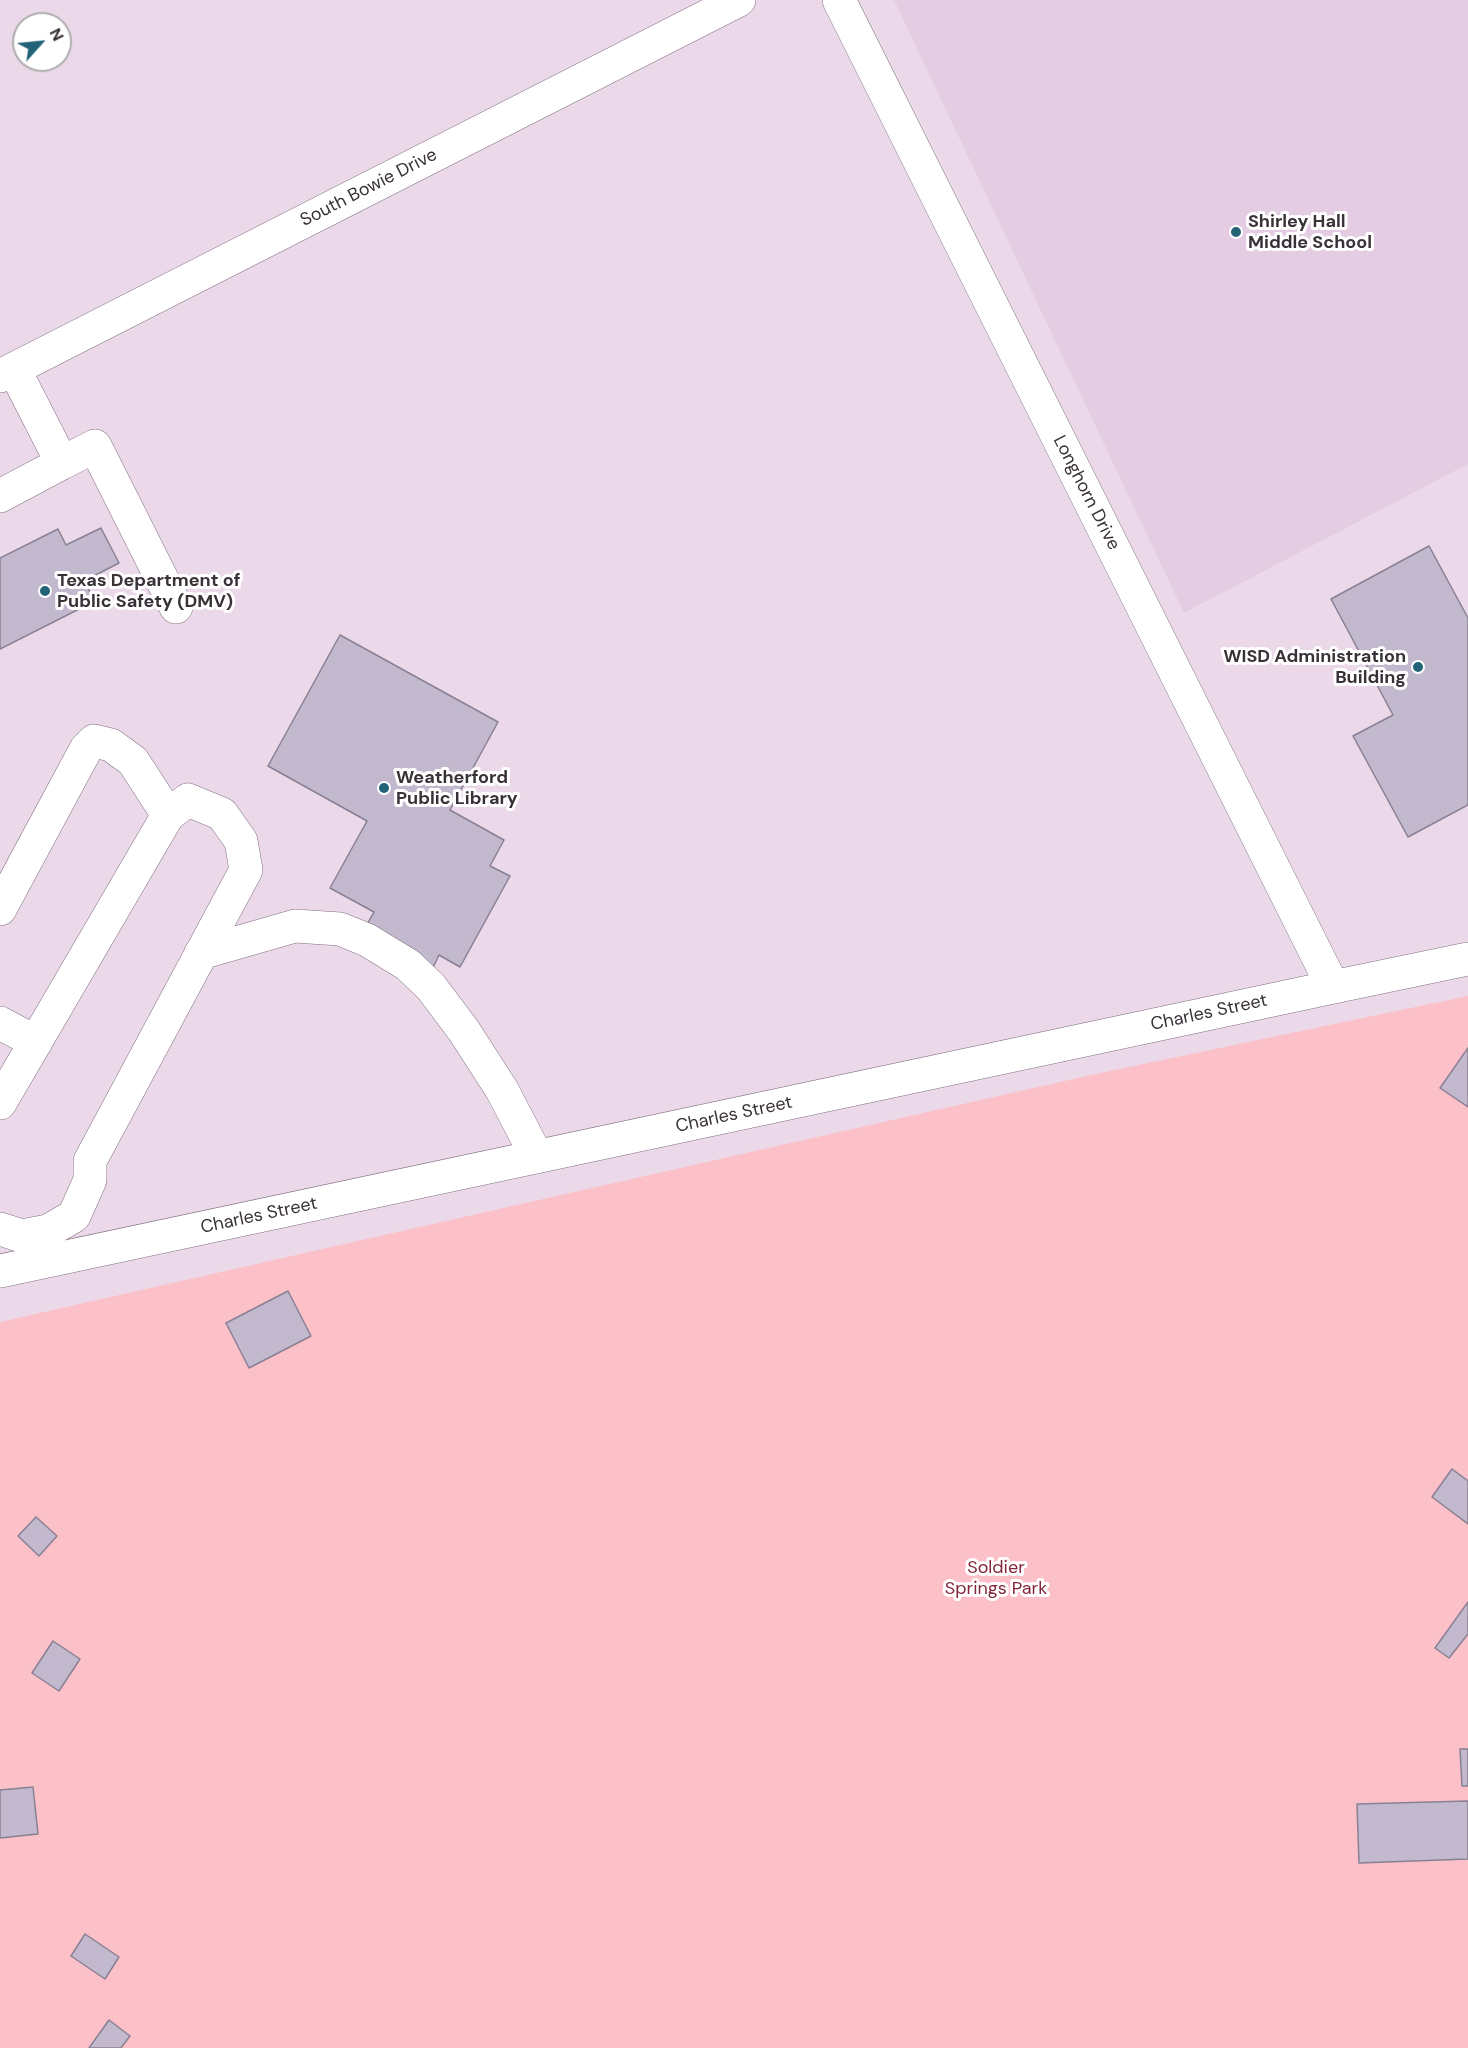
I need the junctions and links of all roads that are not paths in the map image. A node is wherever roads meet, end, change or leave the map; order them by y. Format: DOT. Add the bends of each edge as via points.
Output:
graph roads {
  1 [pos="739,0"];
  2 [pos="839,0"];
  3 [pos="7,373"];
  4 [pos="62,463"];
  5 [pos="0,496"];
  6 [pos="176,607"];
  7 [pos="168,815"];
  8 [pos="0,909"];
  9 [pos="201,953"];
  10 [pos="1468,960"];
  11 [pos="1333,987"];
  12 [pos="0,1023"];
  13 [pos="36,1042"];
  14 [pos="0,1103"];
  15 [pos="537,1157"];
  16 [pos="12,1250"];
  1 -- 3 [label="street, South Bowie Drive"];
  2 -- 11 [label="street, Longhorn Drive"];
  3 -- 4 [label="street"];
  4 -- 5 [label="street"];
  4 -- 6 [label="street" via="94,446"];
  7 -- 8 [label="street" via="133,761 111,745 94,741 86,749"];
  7 -- 9 [label="street" via="188,800 222,814 242,841 246,870"];
  7 -- 13 [label="street"];
  9 -- 15 [label="street" via="295,927 340,929 408,965 431,987 464,1031 502,1090"];
  9 -- 16 [label="street" via="90,1161 90,1180 74,1216"];
  10 -- 11 [label="street, Charles Street"];
  11 -- 15 [label="street, Charles Street"];
  12 -- 13 [label="street"];
  13 -- 14 [label="street"];
  15 -- 16 [label="street, Charles Street"];
}
